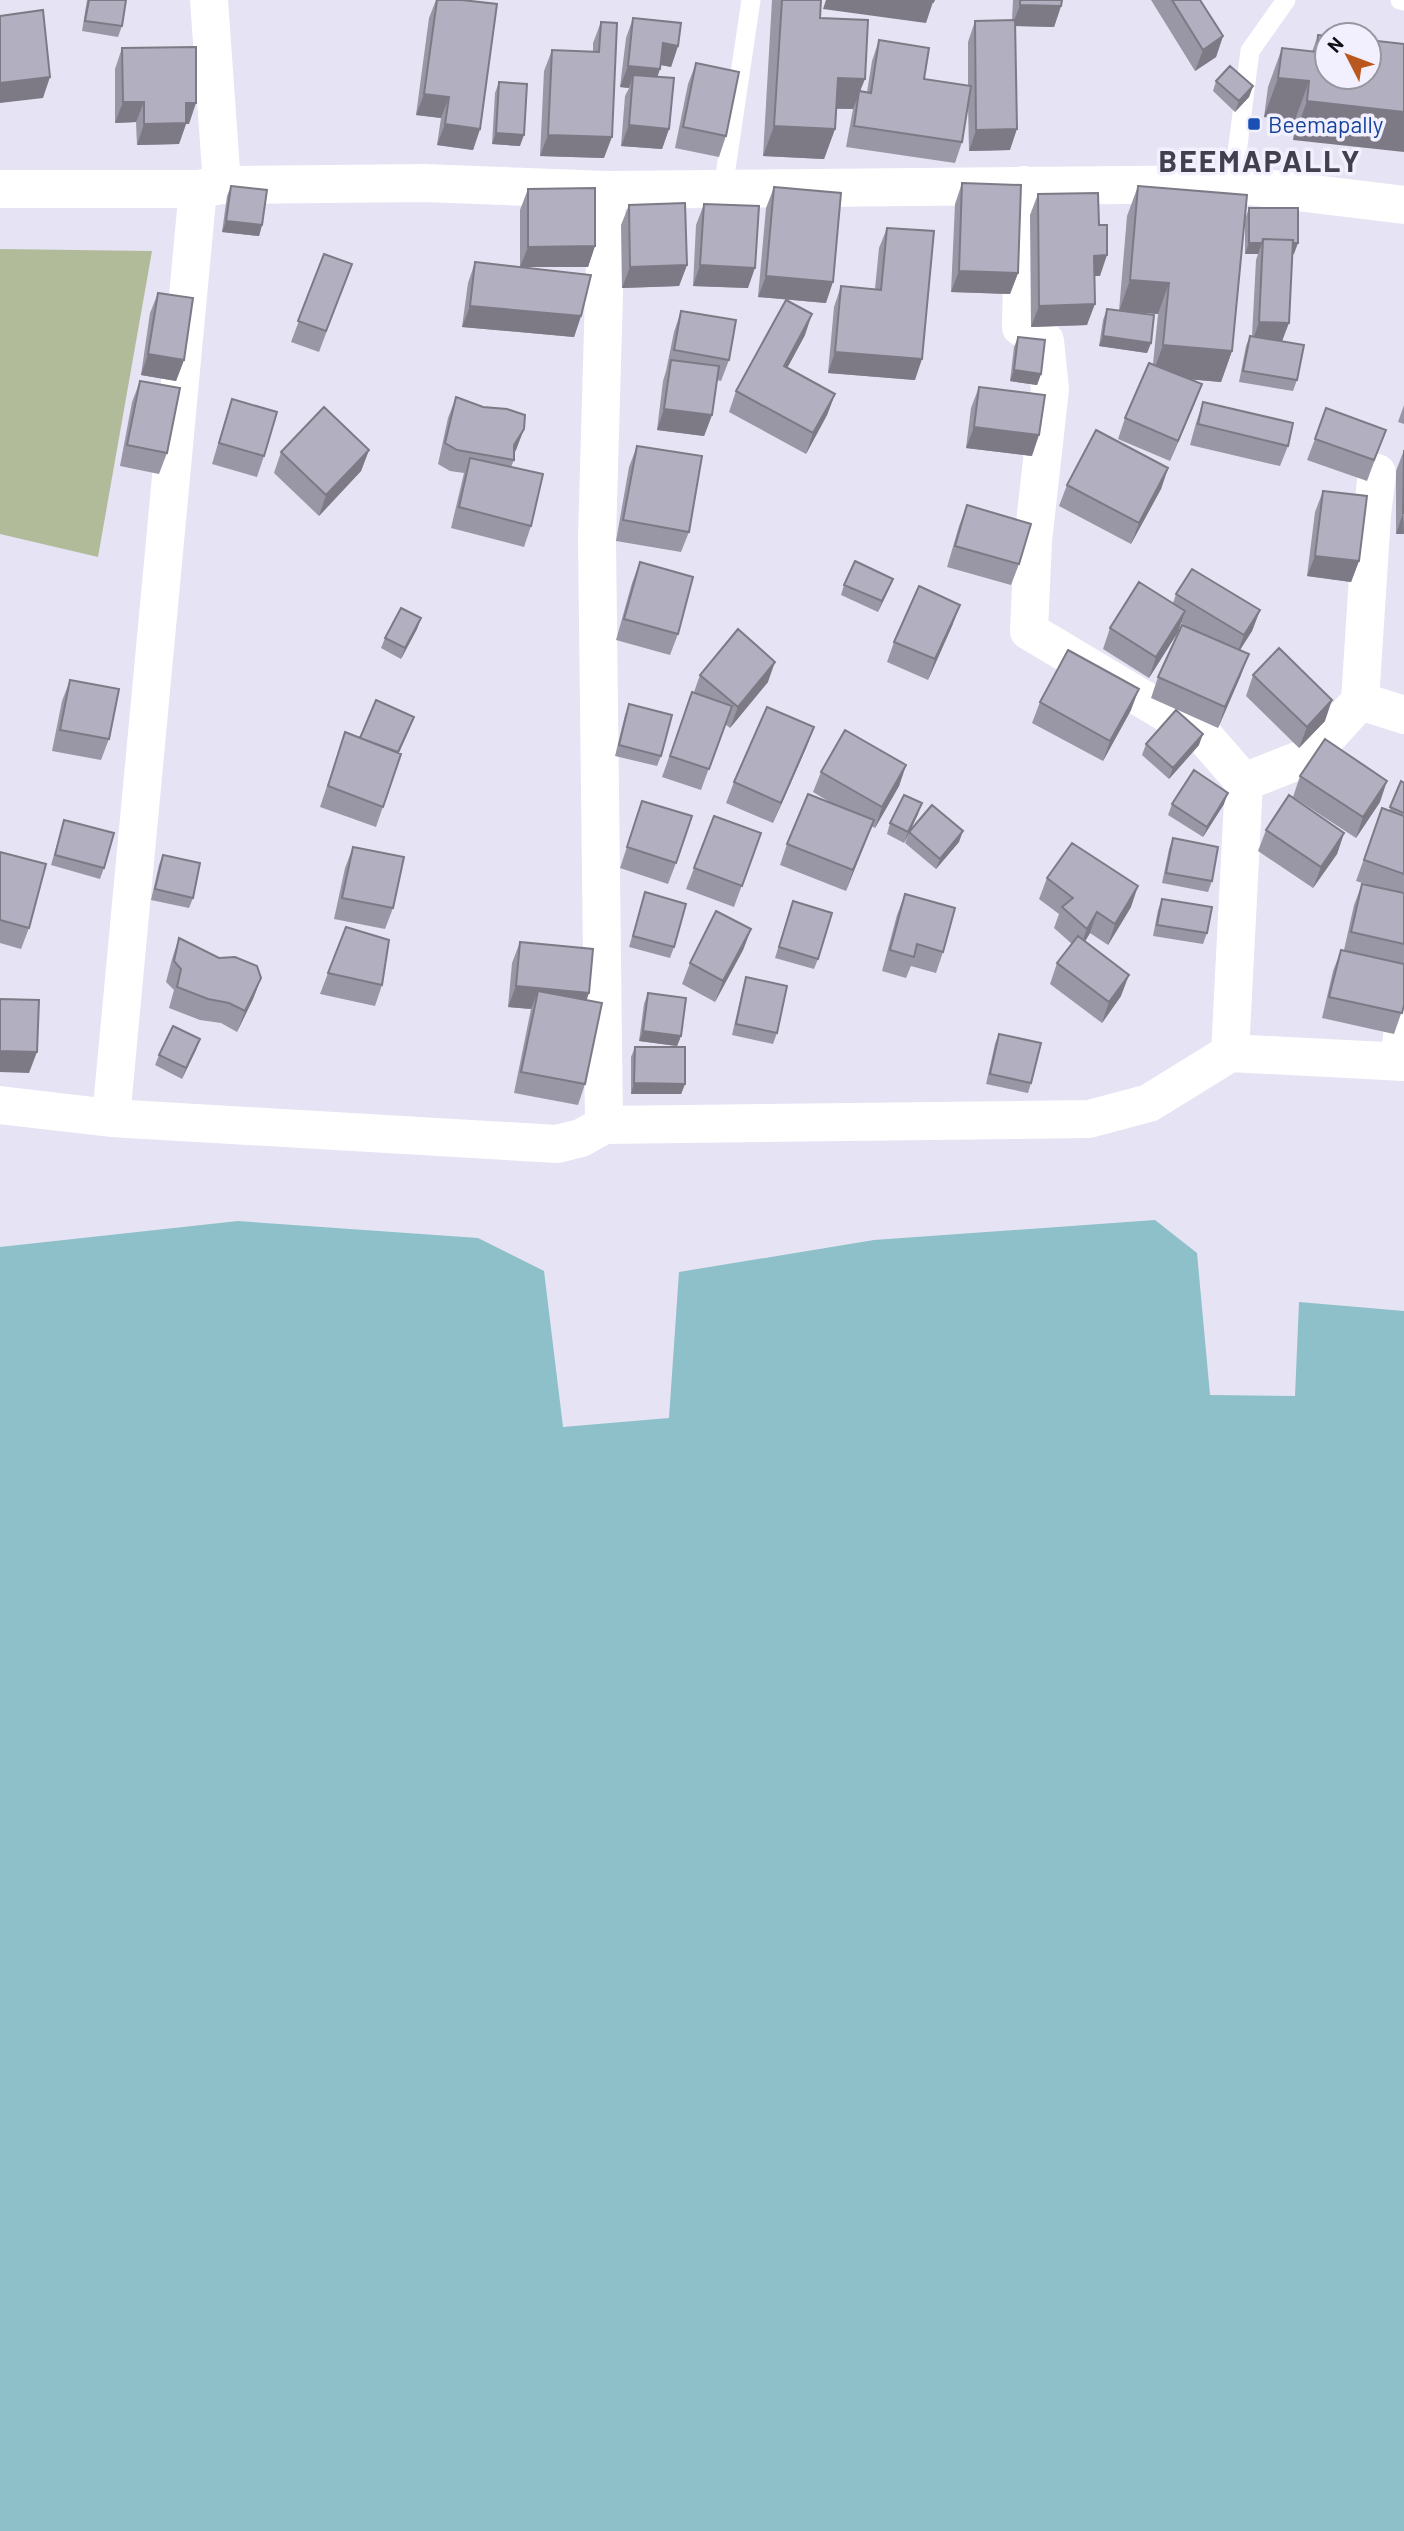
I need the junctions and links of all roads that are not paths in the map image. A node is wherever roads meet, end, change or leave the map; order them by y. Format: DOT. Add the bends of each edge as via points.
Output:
graph roads {
  1 [pos="209,0"];
  2 [pos="751,0"];
  3 [pos="1286,0"];
  4 [pos="1233,184"];
  5 [pos="1024,185"];
  6 [pos="210,187"];
  7 [pos="0,189"];
  8 [pos="723,189"];
  9 [pos="607,190"];
  10 [pos="1404,205"];
  11 [pos="1377,472"];
  12 [pos="1360,701"];
  13 [pos="1404,715"];
  14 [pos="1244,782"];
  15 [pos="1404,1021"];
  16 [pos="1230,1053"];
  17 [pos="1401,1062"];
  18 [pos="0,1105"];
  19 [pos="111,1118"];
  20 [pos="604,1125"];
  1 -- 6 [label="street"];
  2 -- 8 [label="lane"];
  3 -- 4 [label="lane" via="1250,51"];
  4 -- 5 [label="street"];
  4 -- 10 [label="street"];
  5 -- 8 [label="street"];
  5 -- 14 [label="street" via="1021,327 1045,341 1049,389 1029,631 1203,736"];
  6 -- 7 [label="street"];
  6 -- 9 [label="street" via="425,183"];
  6 -- 19 [label="street"];
  8 -- 9 [label="street"];
  9 -- 20 [label="street" via="597,538"];
  11 -- 12 [label="street"];
  12 -- 13 [label="street"];
  12 -- 14 [label="street" via="1310,756"];
  14 -- 16 [label="street"];
  15 -- 17 [label="street"];
  16 -- 17 [label="street"];
  16 -- 20 [label="street" via="1149,1103 1089,1119"];
  18 -- 19 [label="street"];
  19 -- 20 [label="street" via="534,1144 582,1138"];
}
